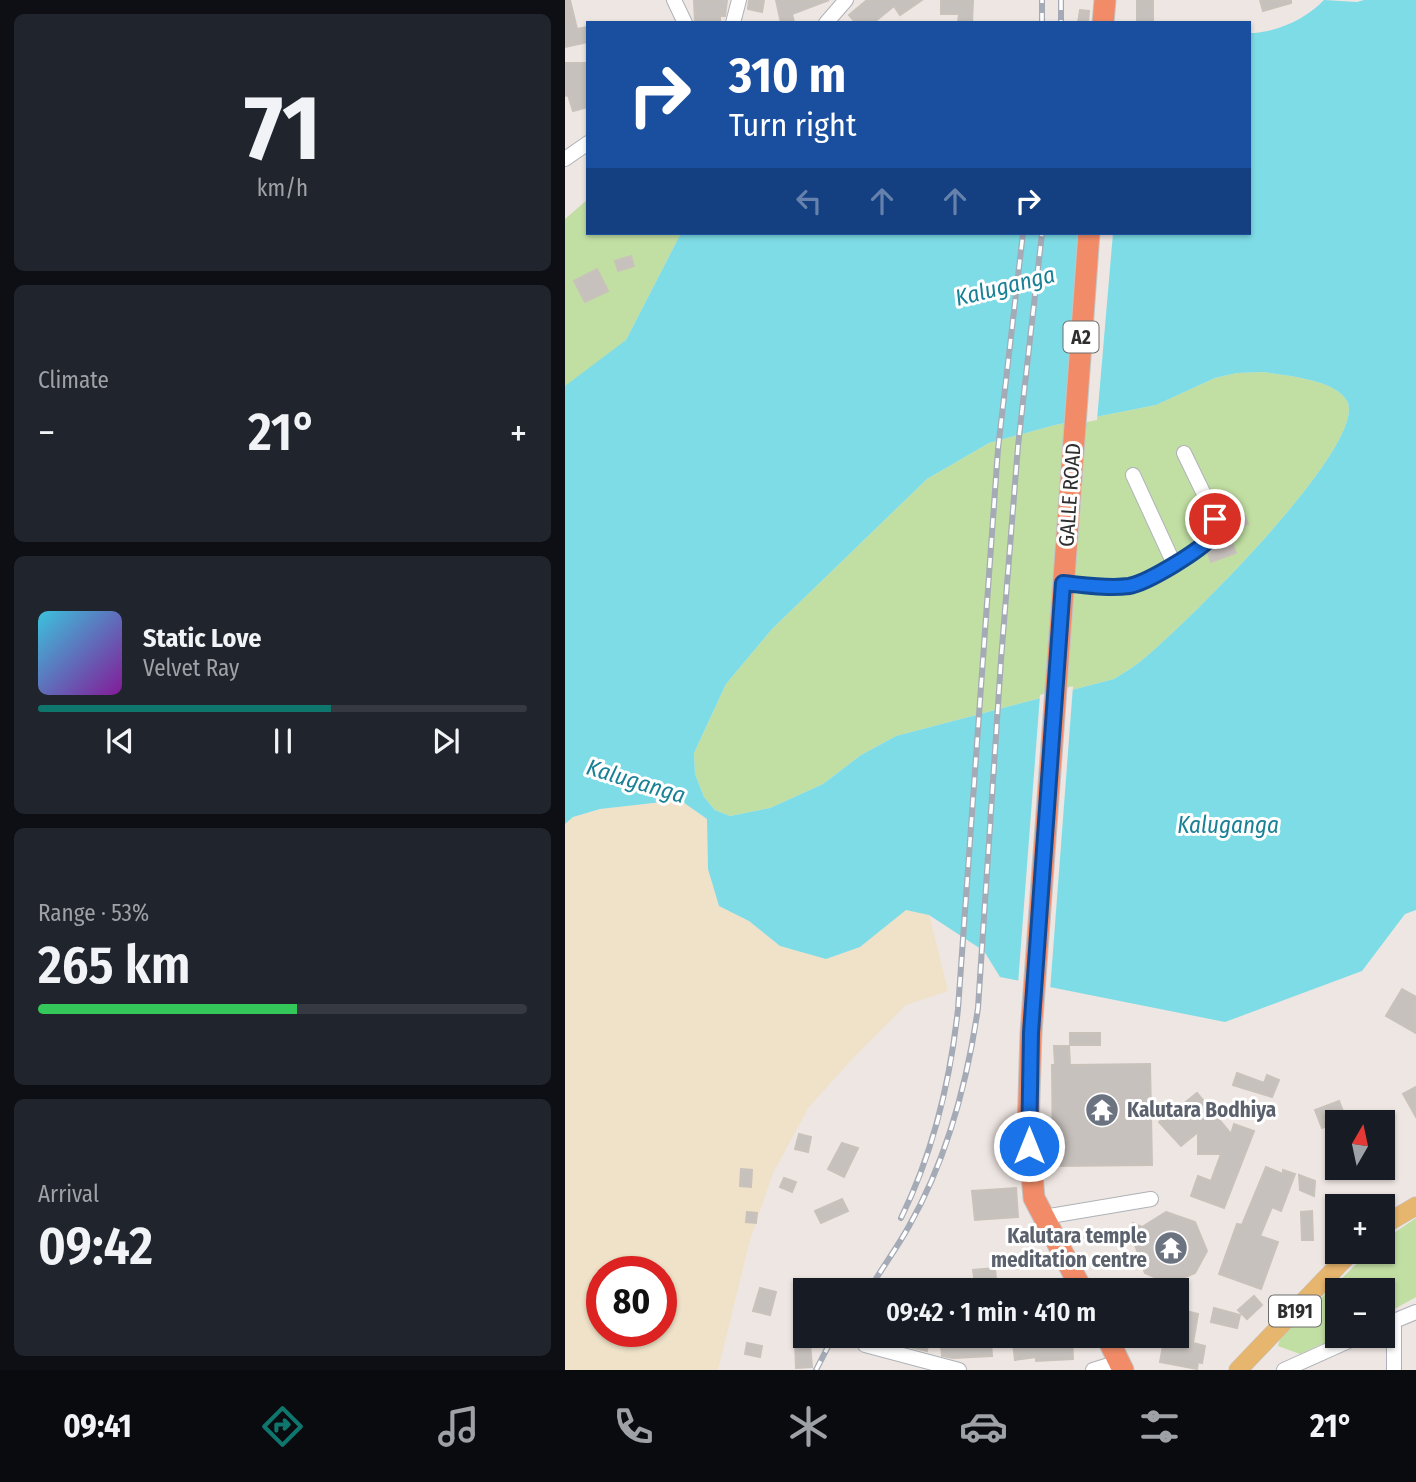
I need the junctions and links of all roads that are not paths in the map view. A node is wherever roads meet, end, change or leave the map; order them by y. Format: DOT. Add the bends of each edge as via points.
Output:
graph roads {
  1 [pos="674,0"];
  2 [pos="739,0"];
  3 [pos="846,0"];
  4 [pos="1105,0"];
  5 [pos="684,21"];
  6 [pos="734,21"];
  7 [pos="828,21"];
  8 [pos="1103,21"];
  9 [pos="586,143"];
  10 [pos="565,159"];
  11 [pos="1089,235"];
  12 [pos="1184,453"];
  13 [pos="1133,475"];
  14 [pos="1173,564"];
  15 [pos="1063,583"];
  16 [pos="1151,1199"];
  17 [pos="1416,1206"];
  18 [pos="1044,1217"];
  19 [pos="1395,1218"];
  20 [pos="1340,1264"];
  21 [pos="1076,1278"];
  22 [pos="1416,1312"];
  23 [pos="1395,1320"];
  24 [pos="876,1348"];
  25 [pos="1112,1348"];
  26 [pos="1333,1348"];
  27 [pos="1391,1348"];
  28 [pos="1121,1366"];
  29 [pos="959,1370"];
  30 [pos="1093,1370"];
  31 [pos="1238,1370"];
  32 [pos="1284,1370"];
  33 [pos="1394,1370"];
  1 -- 5 [label="street"];
  2 -- 6 [label="street"];
  3 -- 7 [label="street"];
  4 -- 8 [label="highway"];
  9 -- 10 [label="street"];
  11 -- 15 [label="highway, GALLE ROAD / A2"];
  12 -- 14 [label="street" via="1217,526 1214,534"];
  13 -- 14 [label="street"];
  14 -- 15 [label="street" via="1128,586"];
  15 -- 18 [label="highway, GALLE ROAD / A2" via="1031,1033 1029,1163 1034,1198"];
  16 -- 18 [label="street"];
  17 -- 19 [label="main road"];
  18 -- 21 [label="highway, GALLE ROAD / A2"];
  20 -- 31 [label="main road, B191"];
  22 -- 23 [label="street"];
  24 -- 29 [label="street"];
  25 -- 28 [label="highway"];
  26 -- 32 [label="street"];
  27 -- 33 [label="street"];
  28 -- 30 [label="street"];
}
